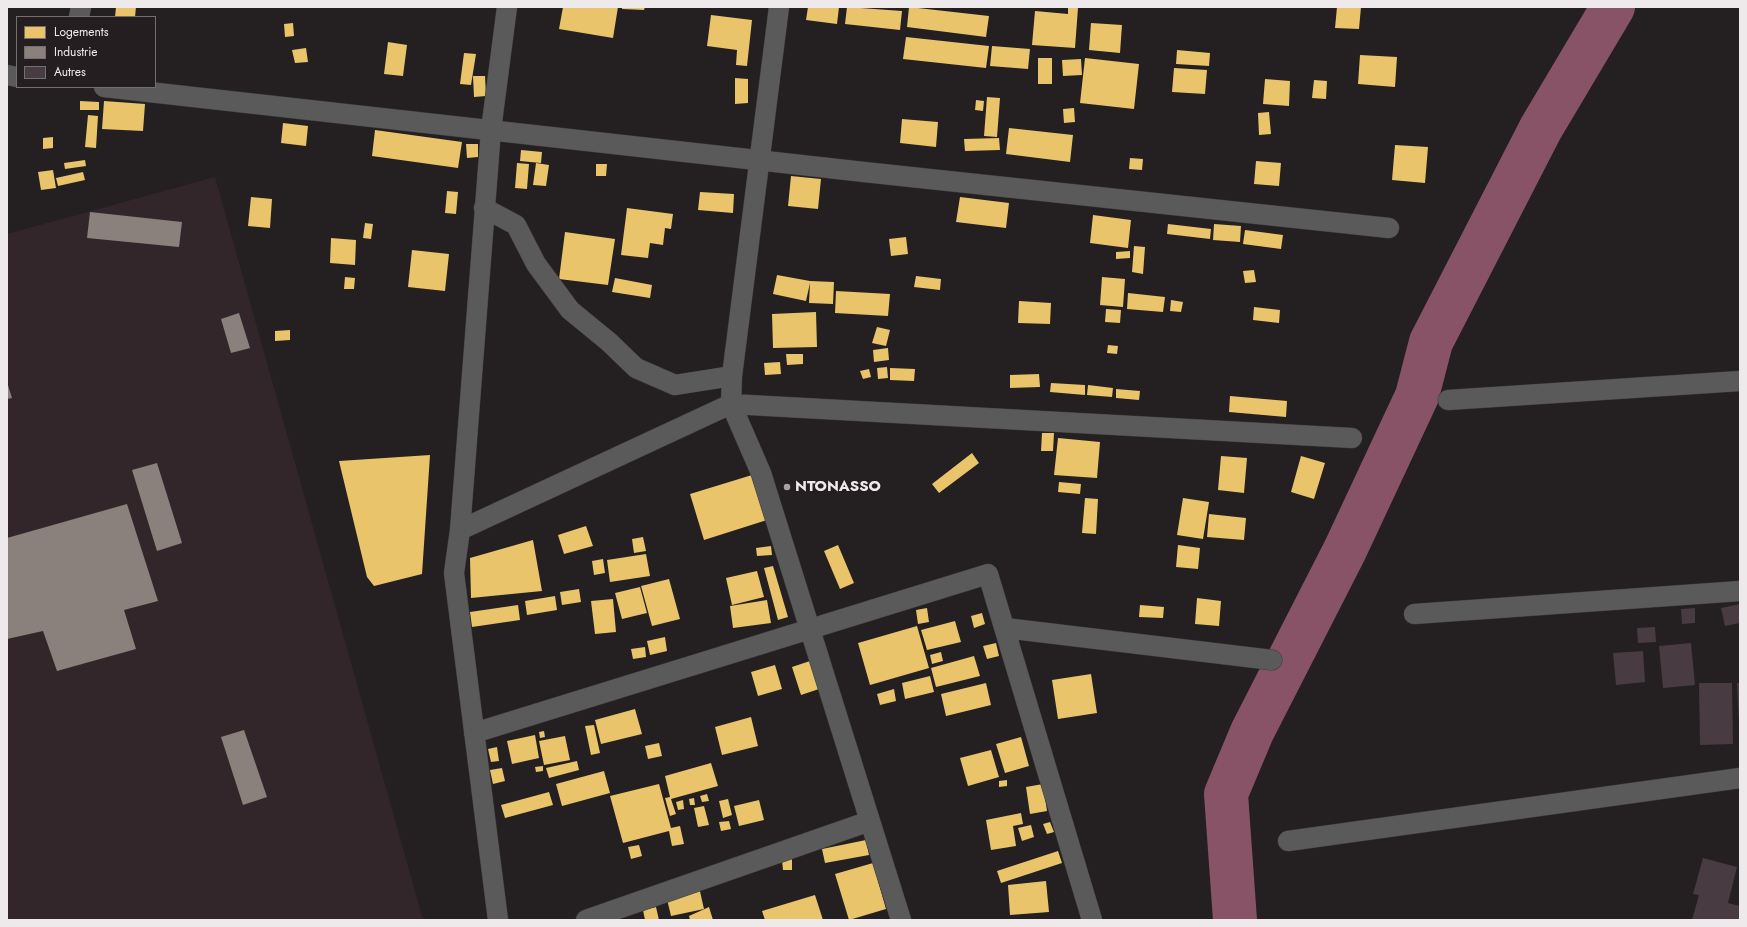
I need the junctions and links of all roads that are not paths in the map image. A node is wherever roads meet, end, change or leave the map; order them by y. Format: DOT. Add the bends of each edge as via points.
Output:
graph roads {
  1 [pos="507,7"];
  2 [pos="779,7"];
  3 [pos="113,88"];
  4 [pos="491,130"];
  5 [pos="760,160"];
  6 [pos="484,208"];
  7 [pos="1389,228"];
  8 [pos="732,376"];
  9 [pos="1740,382"];
  10 [pos="1448,400"];
  11 [pos="731,404"];
  12 [pos="1352,438"];
  13 [pos="460,530"];
  14 [pos="1740,592"];
  15 [pos="1414,614"];
  16 [pos="1004,628"];
  17 [pos="809,629"];
  18 [pos="1272,660"];
  19 [pos="474,733"];
  20 [pos="1740,778"];
  21 [pos="870,821"];
  22 [pos="1288,841"];
  23 [pos="498,920"];
  24 [pos="586,920"];
  25 [pos="901,920"];
  26 [pos="1092,920"];
  1 -- 4 [label="street"];
  2 -- 5 [label="street"];
  3 -- 4 [label="street"];
  4 -- 5 [label="street"];
  4 -- 6 [label="street"];
  5 -- 7 [label="street"];
  5 -- 8 [label="street"];
  6 -- 8 [label="street" via="516,225 536,264 570,310 636,368 675,385"];
  6 -- 13 [label="street"];
  8 -- 11 [label="street"];
  9 -- 10 [label="street"];
  11 -- 12 [label="street"];
  11 -- 13 [label="street"];
  11 -- 17 [label="street" via="760,473"];
  13 -- 19 [label="street" via="454,573"];
  14 -- 15 [label="street"];
  16 -- 17 [label="street" via="988,574"];
  16 -- 18 [label="street"];
  16 -- 26 [label="street"];
  17 -- 19 [label="street"];
  17 -- 21 [label="street"];
  19 -- 23 [label="street"];
  20 -- 22 [label="street"];
  21 -- 24 [label="street"];
  21 -- 25 [label="street"];
}
